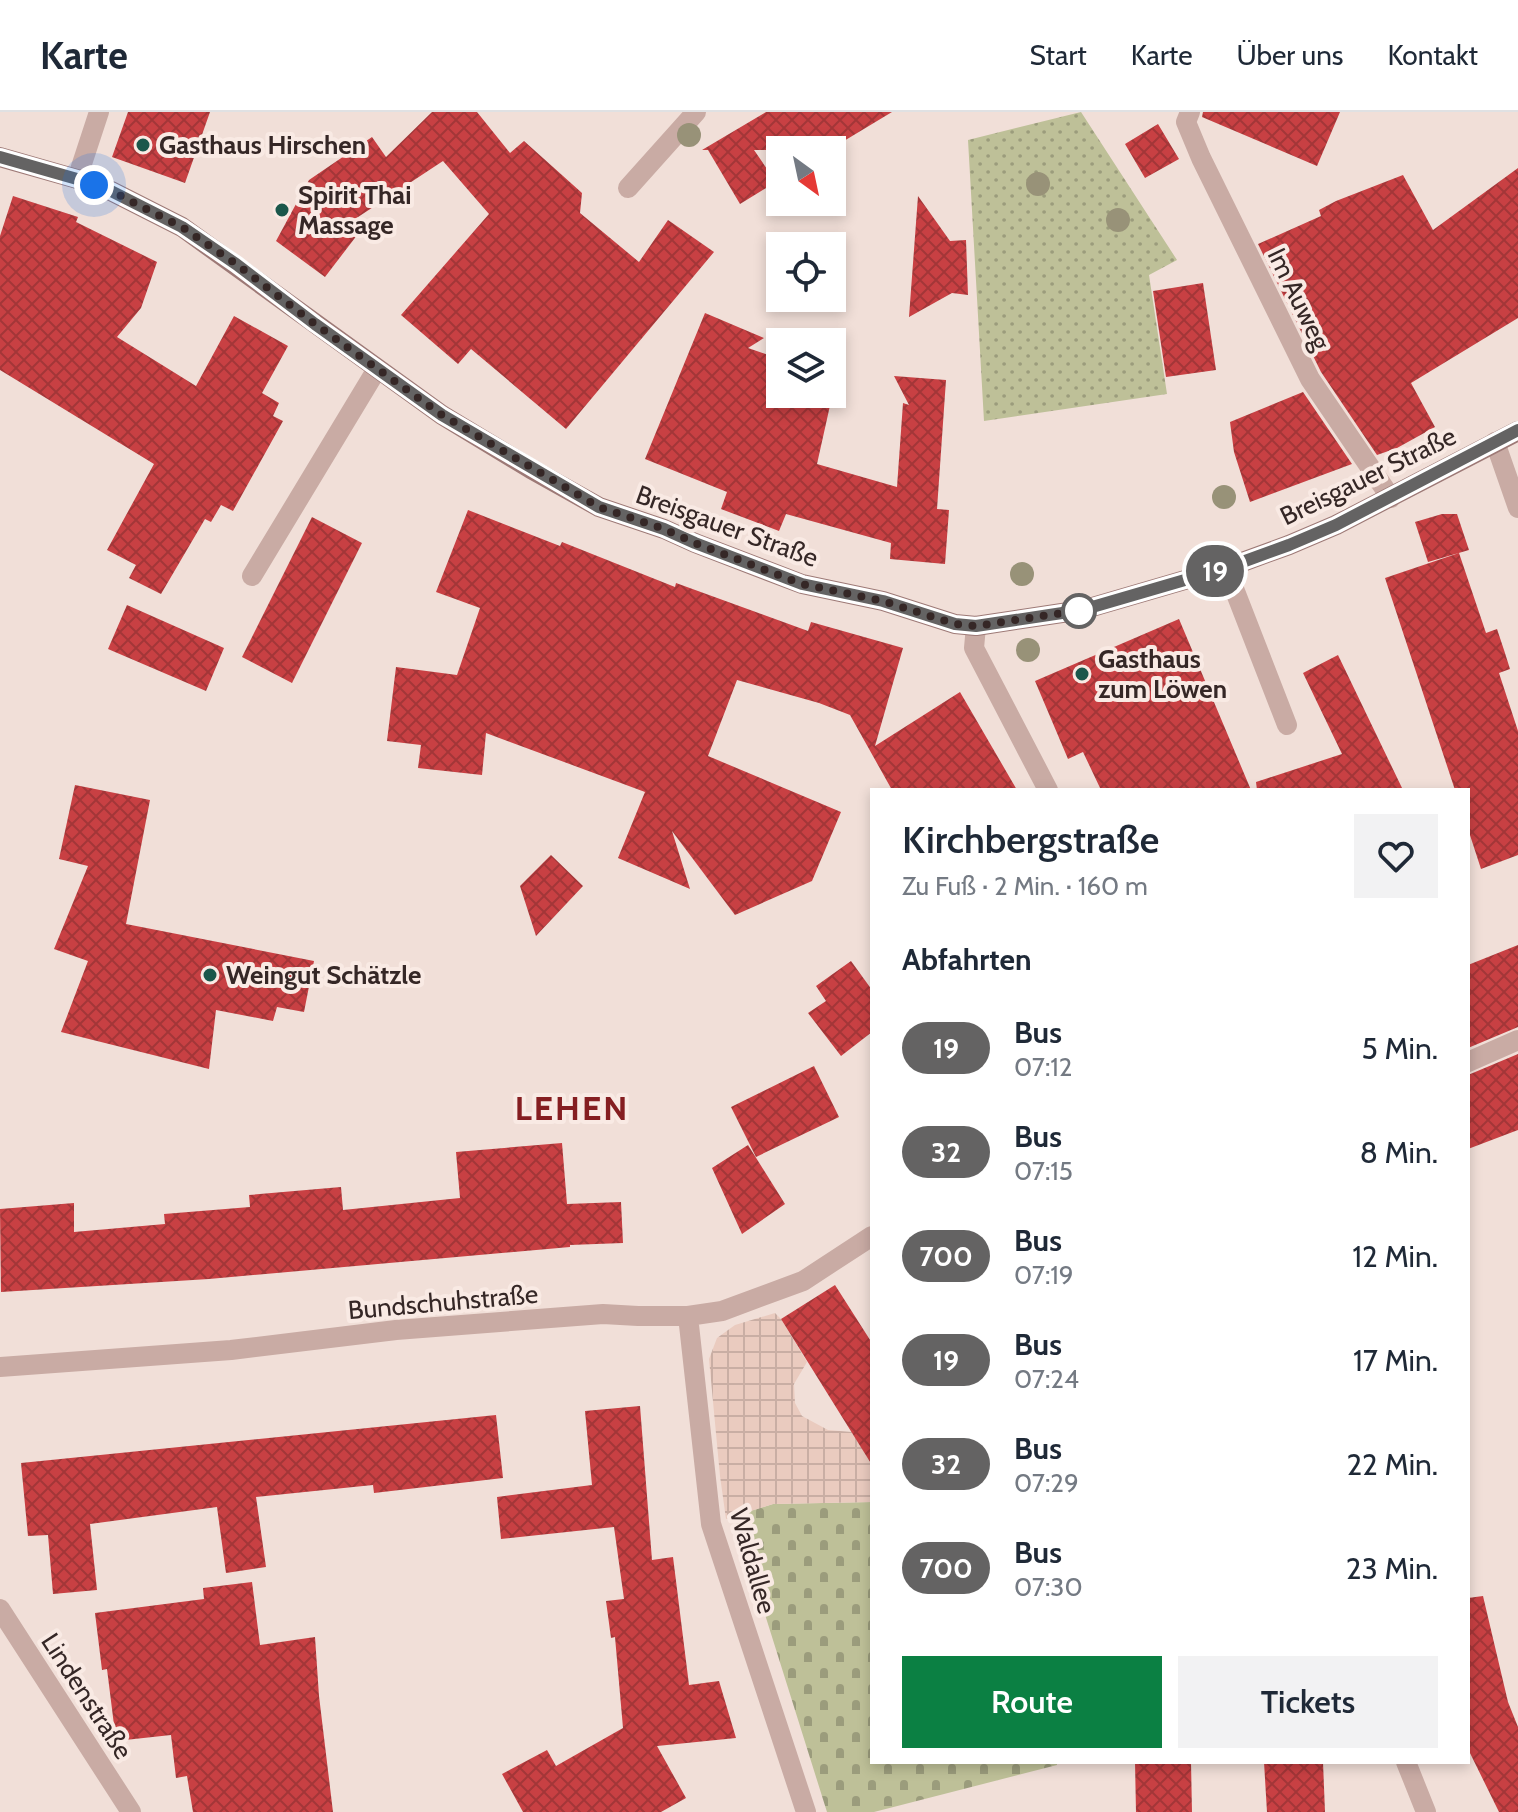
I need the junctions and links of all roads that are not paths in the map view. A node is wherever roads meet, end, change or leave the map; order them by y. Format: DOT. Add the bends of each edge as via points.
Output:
graph roads {
  1 [pos="99,112"];
  2 [pos="696,112"];
  3 [pos="1190,112"];
  4 [pos="0,157"];
  5 [pos="77,179"];
  6 [pos="628,188"];
  7 [pos="377,369"];
  8 [pos="1518,431"];
  9 [pos="1495,442"];
  10 [pos="1391,498"];
  11 [pos="1518,508"];
  12 [pos="1226,568"];
  13 [pos="252,576"];
  14 [pos="976,626"];
  15 [pos="1287,725"];
  16 [pos="1047,788"];
  17 [pos="1518,1040"];
  18 [pos="1470,1061"];
  19 [pos="870,1237"];
  20 [pos="688,1316"];
  21 [pos="0,1367"];
  22 [pos="0,1609"];
  23 [pos="1407,1764"];
  24 [pos="131,1812"];
  25 [pos="806,1812"];
  26 [pos="1426,1812"];
  1 -- 5 [label="street"];
  2 -- 6 [label="street"];
  3 -- 10 [label="street, Im Auweg" via="1186,122 1201,158 1310,379"];
  4 -- 5 [label="street, Breisgauer Straße"];
  5 -- 7 [label="street, Breisgauer Straße" via="182,227"];
  7 -- 13 [label="street"];
  7 -- 14 [label="street, Breisgauer Straße" via="463,429 599,507 802,584"];
  8 -- 9 [label="street, Breisgauer Straße"];
  9 -- 10 [label="street, Breisgauer Straße"];
  9 -- 11 [label="street, Breisgauer Straße"];
  10 -- 12 [label="street, Breisgauer Straße"];
  12 -- 14 [label="street, Breisgauer Straße" via="1082,610"];
  12 -- 15 [label="street"];
  14 -- 16 [label="street" via="974,648"];
  17 -- 18 [label="street"];
  19 -- 20 [label="street, Bundschuhstraße" via="803,1281 722,1311"];
  20 -- 21 [label="street, Bundschuhstraße" via="603,1314"];
  20 -- 25 [label="street, Waldallee" via="711,1524"];
  22 -- 24 [label="street, Lindenstraße"];
  23 -- 26 [label="street"];
}
